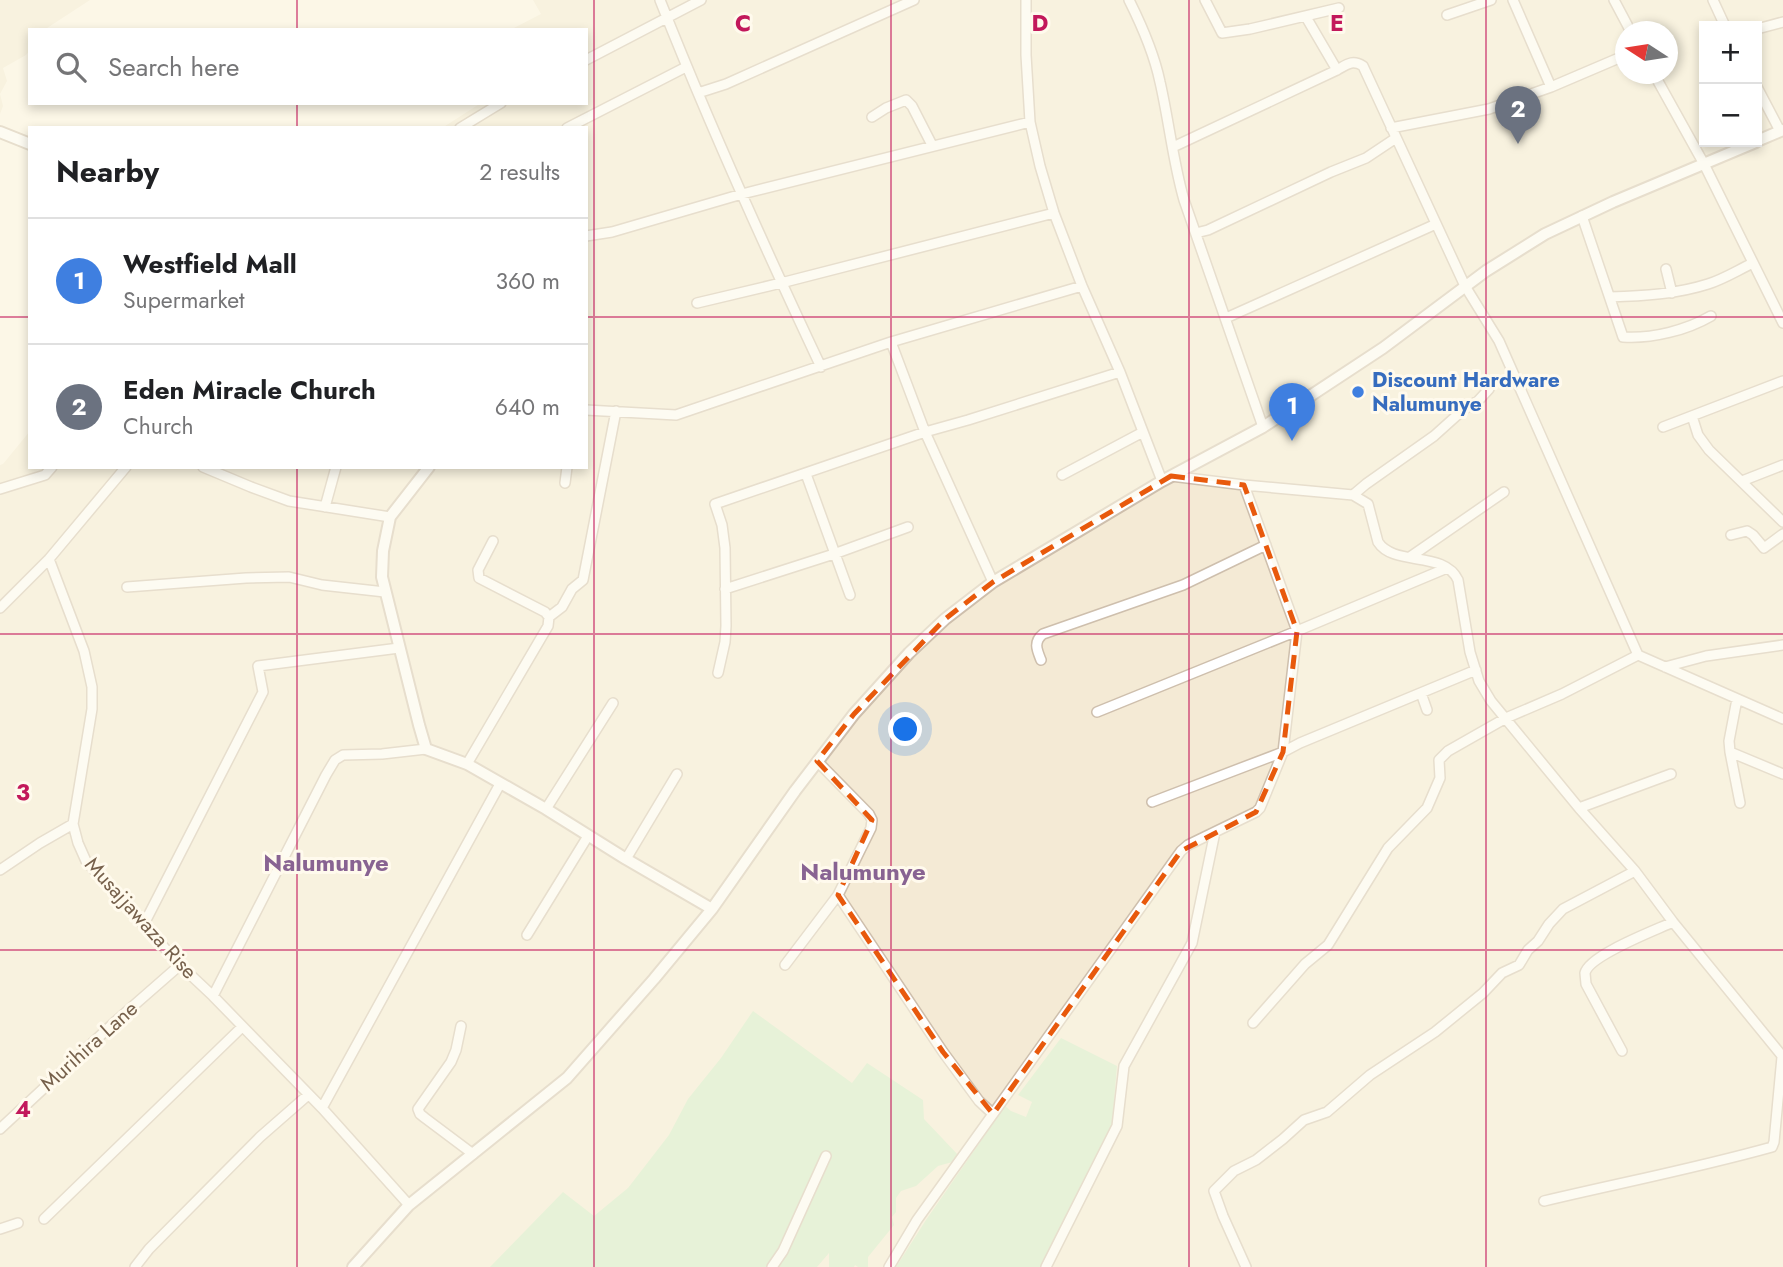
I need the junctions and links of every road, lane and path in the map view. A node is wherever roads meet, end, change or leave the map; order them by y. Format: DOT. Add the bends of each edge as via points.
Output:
graph roads {
  1 [pos="660,0"];
  2 [pos="701,0"];
  3 [pos="914,0"];
  4 [pos="1026,0"];
  5 [pos="1129,0"];
  6 [pos="1205,0"];
  7 [pos="1490,0"];
  8 [pos="1513,0"];
  9 [pos="1614,0"];
  10 [pos="1713,0"];
  11 [pos="1339,8"];
  12 [pos="1447,15"];
  13 [pos="1306,17"];
  14 [pos="667,19"];
  15 [pos="1625,21"];
  16 [pos="1724,21"];
  17 [pos="1783,22"];
  18 [pos="1762,28"];
  19 [pos="588,59"];
  20 [pos="1615,60"];
  21 [pos="686,67"];
  22 [pos="1336,70"];
  23 [pos="1660,84"];
  24 [pos="1551,87"];
  25 [pos="698,93"];
  26 [pos="1762,96"];
  27 [pos="497,105"];
  28 [pos="872,117"];
  29 [pos="1030,122"];
  30 [pos="463,126"];
  31 [pos="571,126"];
  32 [pos="1391,128"];
  33 [pos="1782,131"];
  34 [pos="0,132"];
  35 [pos="1396,138"];
  36 [pos="1762,139"];
  37 [pos="28,143"];
  38 [pos="932,145"];
  39 [pos="1173,147"];
  40 [pos="1744,147"];
  41 [pos="1704,164"];
  42 [pos="742,194"];
  43 [pos="1054,213"];
  44 [pos="1582,216"];
  45 [pos="1436,224"];
  46 [pos="1196,233"];
  47 [pos="588,236"];
  48 [pos="1753,263"];
  49 [pos="1666,269"];
  50 [pos="781,283"];
  51 [pos="1082,286"];
  52 [pos="1465,286"];
  53 [pos="1672,293"];
  54 [pos="1611,297"];
  55 [pos="697,303"];
  56 [pos="1711,316"];
  57 [pos="1226,318"];
  58 [pos="1783,323"];
  59 [pos="891,342"];
  60 [pos="821,367"];
  61 [pos="1120,372"];
  62 [pos="1783,381"];
  63 [pos="1489,389"];
  64 [pos="588,410"];
  65 [pos="616,411"];
  66 [pos="1692,416"];
  67 [pos="1263,427"];
  68 [pos="1663,427"];
  69 [pos="925,432"];
  70 [pos="1143,432"];
  71 [pos="1783,465"];
  72 [pos="50,469"];
  73 [pos="123,469"];
  74 [pos="208,469"];
  75 [pos="336,469"];
  76 [pos="427,469"];
  77 [pos="567,469"];
  78 [pos="806,474"];
  79 [pos="1062,475"];
  80 [pos="1167,479"];
  81 [pos="1742,481"];
  82 [pos="565,483"];
  83 [pos="1244,485"];
  84 [pos="0,489"];
  85 [pos="1504,492"];
  86 [pos="1353,495"];
  87 [pos="326,507"];
  88 [pos="390,517"];
  89 [pos="1783,522"];
  90 [pos="908,527"];
  91 [pos="1783,534"];
  92 [pos="1731,535"];
  93 [pos="493,541"];
  94 [pos="1265,545"];
  95 [pos="834,554"];
  96 [pos="1410,557"];
  97 [pos="50,559"];
  98 [pos="1447,568"];
  99 [pos="993,582"];
  100 [pos="127,587"];
  101 [pos="725,589"];
  102 [pos="385,592"];
  103 [pos="850,595"];
  104 [pos="0,608"];
  105 [pos="549,617"];
  106 [pos="1297,631"];
  107 [pos="1783,645"];
  108 [pos="399,648"];
  109 [pos="1638,655"];
  110 [pos="1041,660"];
  111 [pos="1665,667"];
  112 [pos="1476,670"];
  113 [pos="718,673"];
  114 [pos="1420,693"];
  115 [pos="1737,699"];
  116 [pos="613,703"];
  117 [pos="1426,710"];
  118 [pos="1097,712"];
  119 [pos="1506,718"];
  120 [pos="1783,719"];
  121 [pos="426,749"];
  122 [pos="1283,752"];
  123 [pos="1730,752"];
  124 [pos="817,761"];
  125 [pos="467,764"];
  126 [pos="677,774"];
  127 [pos="1671,774"];
  128 [pos="1783,774"];
  129 [pos="500,785"];
  130 [pos="1152,802"];
  131 [pos="1740,803"];
  132 [pos="1579,808"];
  133 [pos="546,809"];
  134 [pos="73,824"];
  135 [pos="1215,832"];
  136 [pos="588,836"];
  137 [pos="626,859"];
  138 [pos="0,870"];
  139 [pos="1635,871"];
  140 [pos="838,895"];
  141 [pos="712,909"];
  142 [pos="1673,922"];
  143 [pos="144,925"];
  144 [pos="527,934"];
  145 [pos="180,965"];
  146 [pos="785,965"];
  147 [pos="213,996"];
  148 [pos="1253,1023"];
  149 [pos="461,1026"];
  150 [pos="242,1027"];
  151 [pos="1622,1051"];
  152 [pos="1783,1057"];
  153 [pos="309,1094"];
  154 [pos="322,1108"];
  155 [pos="993,1114"];
  156 [pos="0,1129"];
  157 [pos="473,1154"];
  158 [pos="826,1156"];
  159 [pos="1544,1201"];
  160 [pos="410,1205"];
  161 [pos="44,1219"];
  162 [pos="18,1223"];
  163 [pos="0,1229"];
  164 [pos="135,1267"];
  165 [pos="354,1267"];
  166 [pos="772,1267"];
  167 [pos="889,1267"];
  168 [pos="1046,1267"];
  169 [pos="1246,1267"];
  1 -- 14 [label="street"];
  2 -- 14 [label="street"];
  3 -- 25 [label="street"];
  4 -- 29 [label="street"];
  5 -- 39 [label="street" via="1156,67"];
  6 -- 13 [label="street" via="1222,33"];
  7 -- 12 [label="street"];
  8 -- 24 [label="street"];
  9 -- 15 [label="street"];
  10 -- 16 [label="street"];
  11 -- 13 [label="street"];
  13 -- 22 [label="street"];
  14 -- 19 [label="street"];
  14 -- 21 [label="street"];
  17 -- 18 [label="street"];
  20 -- 24 [label="street"];
  21 -- 25 [label="street"];
  21 -- 31 [label="street"];
  22 -- 32 [label="street" via="1349,62 1363,66"];
  22 -- 39 [label="street"];
  23 -- 41 [label="street"];
  24 -- 32 [label="street" via="1489,109"];
  25 -- 42 [label="street"];
  26 -- 33 [label="street"];
  27 -- 30 [label="street"];
  28 -- 38 [label="street" via="906,100"];
  29 -- 38 [label="street"];
  29 -- 43 [label="street"];
  32 -- 35 [label="street"];
  33 -- 36 [label="street"];
  34 -- 37 [label="street"];
  35 -- 45 [label="street"];
  35 -- 46 [label="street" via="1366,158"];
  38 -- 42 [label="street"];
  39 -- 46 [label="street" via="1180,188"];
  40 -- 41 [label="street"];
  41 -- 44 [label="street"];
  41 -- 48 [label="street"];
  42 -- 47 [label="street"];
  42 -- 50 [label="street"];
  43 -- 50 [label="street"];
  43 -- 51 [label="street"];
  44 -- 52 [label="street" via="1526,245"];
  44 -- 54 [label="street"];
  45 -- 52 [label="street"];
  45 -- 57 [label="street"];
  46 -- 57 [label="street"];
  48 -- 53 [label="street" via="1709,284"];
  48 -- 58 [label="street"];
  49 -- 53 [label="street"];
  50 -- 55 [label="street"];
  50 -- 60 [label="street"];
  51 -- 59 [label="street"];
  51 -- 61 [label="street"];
  52 -- 67 [label="street" via="1383,348"];
  52 -- 109 [label="street" via="1499,341"];
  53 -- 54 [label="street"];
  54 -- 56 [label="street" via="1626,338 1670,332"];
  57 -- 67 [label="street"];
  59 -- 60 [label="street"];
  59 -- 69 [label="street"];
  60 -- 65 [label="street" via="676,415"];
  61 -- 69 [label="street"];
  61 -- 70 [label="street"];
  62 -- 66 [label="street"];
  63 -- 86 [label="street"];
  64 -- 65 [label="street"];
  65 -- 105 [label="street" via="583,580"];
  66 -- 68 [label="street"];
  66 -- 81 [label="street" via="1709,450"];
  67 -- 80 [label="street"];
  69 -- 78 [label="street"];
  69 -- 99 [label="street"];
  70 -- 79 [label="street"];
  70 -- 80 [label="street"];
  71 -- 81 [label="street"];
  72 -- 84 [label="street" via="45,475"];
  73 -- 97 [label="street"];
  74 -- 87 [label="street" via="289,501"];
  75 -- 87 [label="street"];
  76 -- 88 [label="street"];
  77 -- 82 [label="street"];
  78 -- 95 [label="street"];
  78 -- 101 [label="street" via="715,504 724,538"];
  80 -- 83 [label="street"];
  80 -- 99 [label="street"];
  81 -- 89 [label="street"];
  83 -- 86 [label="street"];
  83 -- 94 [label="street"];
  85 -- 96 [label="street"];
  86 -- 96 [label="street" via="1368,505 1382,547"];
  87 -- 88 [label="street"];
  88 -- 102 [label="street" via="383,551"];
  90 -- 95 [label="street"];
  91 -- 92 [label="street" via="1765,548 1747,531"];
  93 -- 105 [label="street" via="478,578"];
  94 -- 106 [label="street"];
  94 -- 110 [label="street" via="1183,585 1043,634 1036,647"];
  95 -- 101 [label="street"];
  95 -- 103 [label="street"];
  96 -- 98 [label="street"];
  97 -- 104 [label="street"];
  97 -- 134 [label="street, Musajjawaza Rise" via="84,651 92,687"];
  98 -- 106 [label="street"];
  98 -- 112 [label="street" via="1458,580"];
  99 -- 124 [label="street" via="909,653"];
  100 -- 102 [label="street" via="289,577"];
  101 -- 113 [label="street" via="725,642"];
  102 -- 108 [label="street"];
  105 -- 125 [label="street" via="548,626"];
  106 -- 118 [label="street"];
  106 -- 122 [label="street"];
  107 -- 111 [label="street"];
  108 -- 121 [label="street"];
  108 -- 143 [label="street" via="258,666 263,692"];
  109 -- 111 [label="street"];
  109 -- 119 [label="street"];
  111 -- 115 [label="street"];
  112 -- 114 [label="street"];
  112 -- 119 [label="street" via="1484,690"];
  114 -- 117 [label="street"];
  114 -- 122 [label="street"];
  115 -- 120 [label="street"];
  115 -- 123 [label="street"];
  116 -- 133 [label="street"];
  119 -- 132 [label="street"];
  119 -- 148 [label="street" via="1439,760 1440,778 1427,808 1388,848 1328,945"];
  121 -- 125 [label="street"];
  121 -- 147 [label="street" via="343,755 335,760"];
  122 -- 130 [label="street"];
  122 -- 135 [label="street" via="1256,812"];
  123 -- 128 [label="street"];
  123 -- 131 [label="street"];
  124 -- 140 [label="street" via="872,821"];
  124 -- 141 [label="street"];
  125 -- 129 [label="street"];
  126 -- 137 [label="street"];
  127 -- 132 [label="street"];
  129 -- 133 [label="street"];
  129 -- 154 [label="street"];
  132 -- 139 [label="street"];
  133 -- 136 [label="street"];
  134 -- 138 [label="street"];
  134 -- 143 [label="street, Musajjawaza Rise" via="86,861"];
  135 -- 155 [label="street" via="1181,851"];
  135 -- 168 [label="street" via="1192,943 1124,1066 1117,1126"];
  136 -- 137 [label="street"];
  136 -- 144 [label="street"];
  137 -- 141 [label="street"];
  139 -- 142 [label="street"];
  139 -- 169 [label="street" via="1563,909 1519,965 1502,973 1436,1032 1370,1075 1326,1112 1304,1120 1214,1191"];
  140 -- 146 [label="street"];
  140 -- 155 [label="street" via="943,1052"];
  141 -- 157 [label="street" via="567,1078"];
  142 -- 151 [label="street" via="1599,957 1585,973 1586,984"];
  142 -- 152 [label="street"];
  143 -- 145 [label="street, Musajjawaza Rise"];
  145 -- 147 [label="street, Musajjawaza Rise"];
  145 -- 156 [label="street, Murihira Lane"];
  147 -- 150 [label="street, Musajjawaza Rise"];
  149 -- 157 [label="street" via="451,1062 418,1110"];
  150 -- 153 [label="street, Musajjawaza Rise"];
  150 -- 161 [label="street"];
  152 -- 159 [label="street" via="1772,1147"];
  153 -- 154 [label="street, Musajjawaza Rise"];
  153 -- 164 [label="street" via="260,1137"];
  154 -- 160 [label="street, Musajjawaza Rise"];
  155 -- 167 [label="street"];
  157 -- 160 [label="street"];
  158 -- 166 [label="street"];
  160 -- 165 [label="street"];
  162 -- 163 [label="street"];
}
